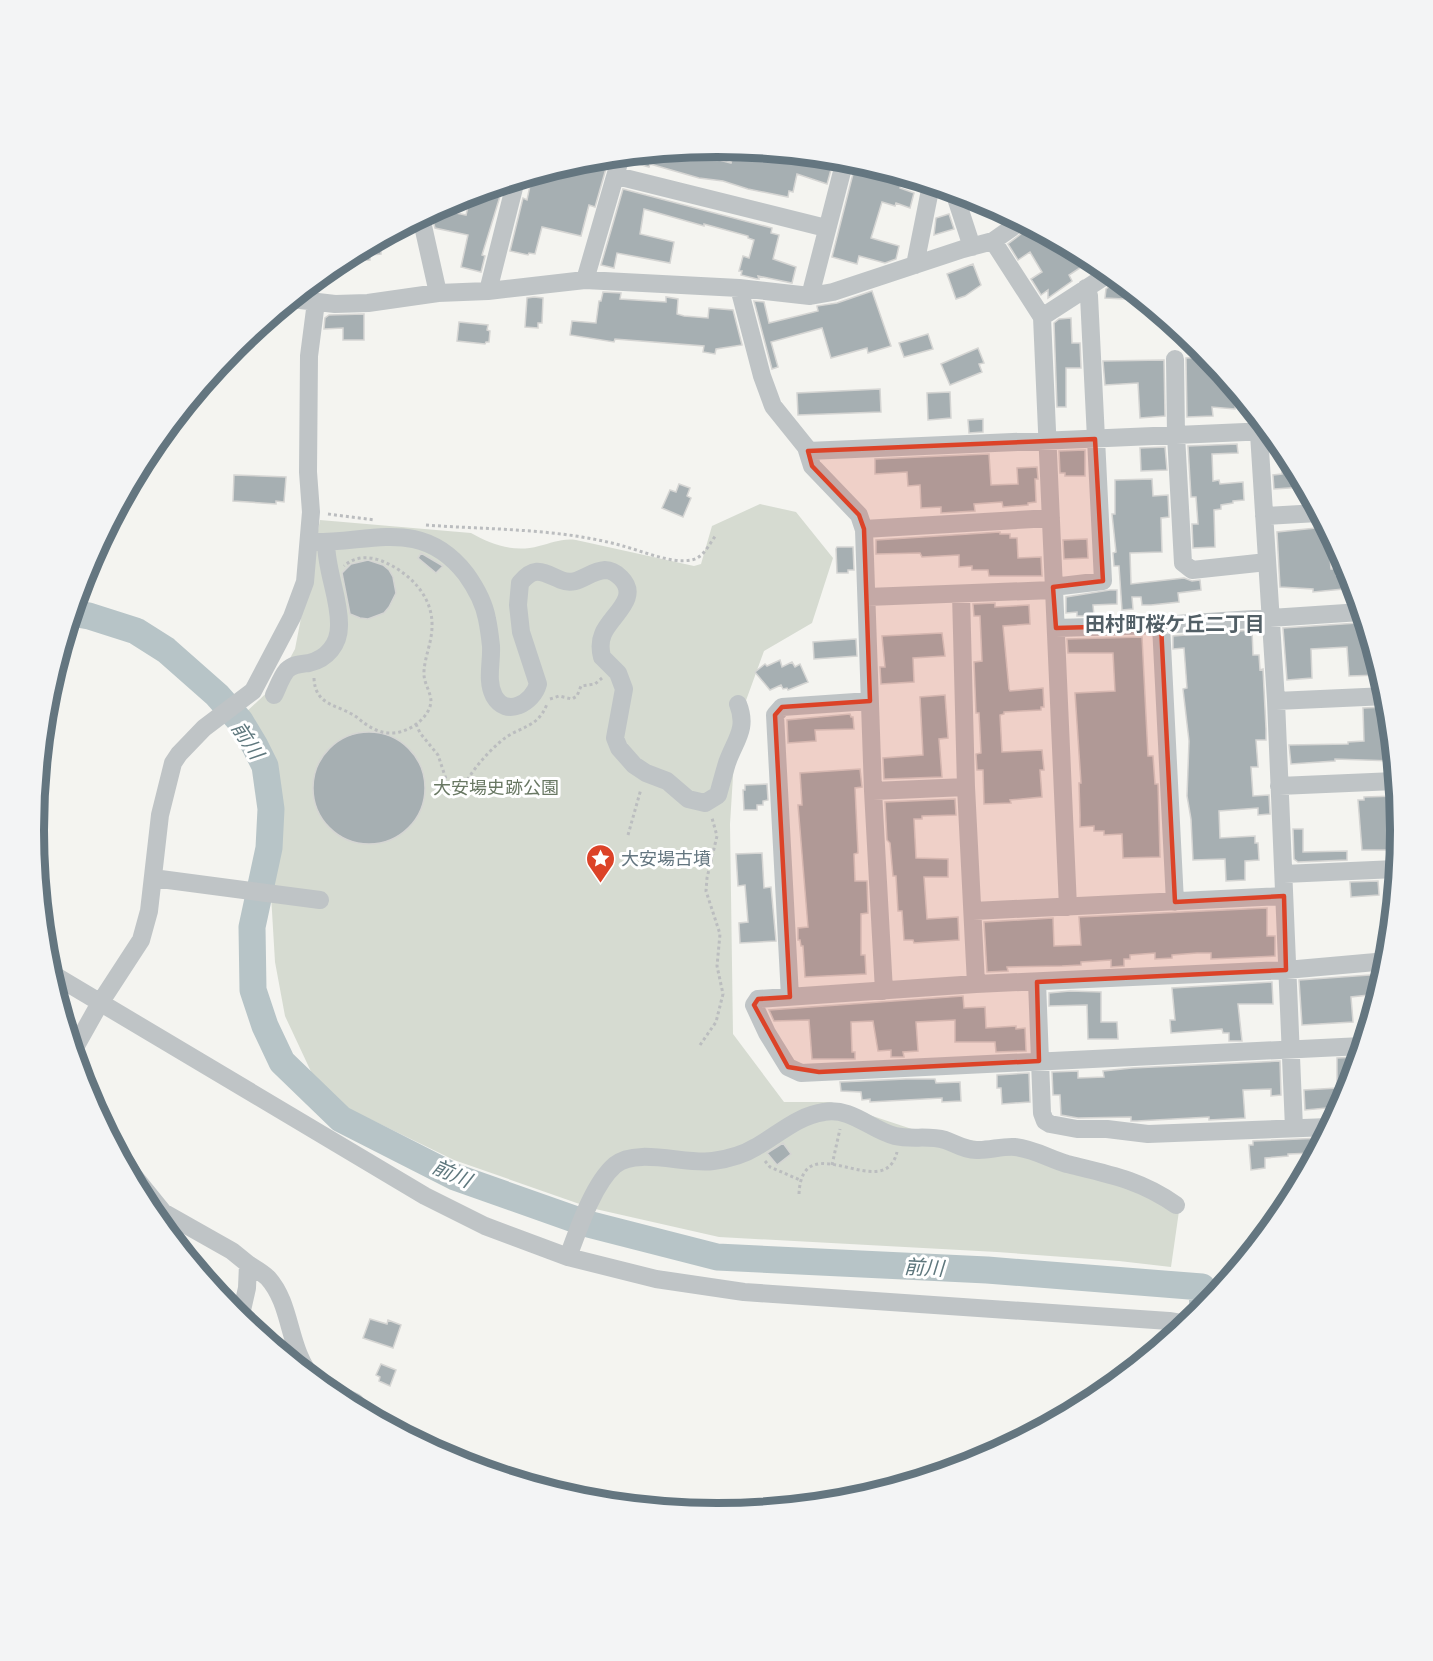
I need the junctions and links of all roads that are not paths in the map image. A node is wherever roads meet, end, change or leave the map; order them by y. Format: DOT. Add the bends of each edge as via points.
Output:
graph roads {
  1 [pos="619,165"];
  2 [pos="842,169"];
  3 [pos="617,176"];
  4 [pos="514,189"];
  5 [pos="930,192"];
  6 [pos="957,203"];
  7 [pos="423,225"];
  8 [pos="1013,227"];
  9 [pos="826,228"];
  10 [pos="993,241"];
  11 [pos="972,247"];
  12 [pos="915,265"];
  13 [pos="1101,279"];
  14 [pos="585,280"];
  15 [pos="739,288"];
  16 [pos="1086,288"];
  17 [pos="488,291"];
  18 [pos="438,293"];
  19 [pos="810,296"];
  20 [pos="303,300"];
  21 [pos="316,302"];
  22 [pos="1042,317"];
  23 [pos="1175,359"];
  24 [pos="1254,427"];
  25 [pos="1176,435"];
  26 [pos="1261,437"];
  27 [pos="1095,439"];
  28 [pos="1046,442"];
  29 [pos="808,451"];
  30 [pos="1309,513"];
  31 [pos="1264,516"];
  32 [pos="1051,518"];
  33 [pos="864,529"];
  34 [pos="318,542"];
  35 [pos="1267,562"];
  36 [pos="1053,589"];
  37 [pos="961,594"];
  38 [pos="867,597"];
  39 [pos="1353,613"];
  40 [pos="1270,618"];
  41 [pos="1161,624"];
  42 [pos="1056,628"];
  43 [pos="274,695"];
  44 [pos="1376,696"];
  45 [pos="870,701"];
  46 [pos="1276,701"];
  47 [pos="738,704"];
  48 [pos="1388,781"];
  49 [pos="1279,786"];
  50 [pos="966,787"];
  51 [pos="873,791"];
  52 [pos="1388,869"];
  53 [pos="1284,874"];
  54 [pos="153,878"];
  55 [pos="1284,896"];
  56 [pos="320,900"];
  57 [pos="1175,902"];
  58 [pos="1068,907"];
  59 [pos="973,911"];
  60 [pos="1377,962"];
  61 [pos="1286,970"];
  62 [pos="60,979"];
  63 [pos="1037,982"];
  64 [pos="975,984"];
  65 [pos="884,992"];
  66 [pos="790,997"];
  67 [pos="100,1003"];
  68 [pos="78,1043"];
  69 [pos="1354,1046"];
  70 [pos="1291,1050"];
  71 [pos="1039,1061"];
  72 [pos="1320,1127"];
  73 [pos="1294,1128"];
  74 [pos="1176,1205"];
  75 [pos="161,1209"];
  76 [pos="568,1257"];
  77 [pos="248,1264"];
  78 [pos="243,1308"];
  79 [pos="1174,1323"];
  80 [pos="297,1356"];
  1 -- 3 [label="street"];
  2 -- 9 [label="street"];
  3 -- 9 [label="street"];
  3 -- 14 [label="street"];
  4 -- 17 [label="street"];
  5 -- 12 [label="street"];
  6 -- 11 [label="street"];
  7 -- 18 [label="street"];
  8 -- 10 [label="street"];
  9 -- 19 [label="street"];
  10 -- 11 [label="street"];
  10 -- 22 [label="street"];
  11 -- 12 [label="street"];
  12 -- 19 [label="street"];
  13 -- 16 [label="street"];
  14 -- 15 [label="street"];
  14 -- 17 [label="street"];
  15 -- 19 [label="street"];
  15 -- 29 [label="street" via="773,406"];
  16 -- 22 [label="street"];
  16 -- 27 [label="street"];
  17 -- 18 [label="street"];
  18 -- 21 [label="street" via="369,303"];
  20 -- 21 [label="street"];
  21 -- 34 [label="street" via="309,356 308,472"];
  22 -- 28 [label="street"];
  23 -- 25 [label="street"];
  24 -- 25 [label="street"];
  25 -- 27 [label="street"];
  25 -- 35 [label="street" via="1183,563 1192,570"];
  26 -- 31 [label="street"];
  27 -- 28 [label="street"];
  27 -- 36 [label="street" via="1103,581"];
  28 -- 29 [label="street"];
  28 -- 32 [label="street"];
  29 -- 33 [label="street" via="812,465 859,515"];
  30 -- 31 [label="street"];
  31 -- 35 [label="street"];
  32 -- 33 [label="street"];
  32 -- 36 [label="street"];
  33 -- 38 [label="street"];
  34 -- 43 [label="street" via="331,580 340,625 338,636 328,653 315,661 292,666"];
  34 -- 47 [label="street" via="407,537 429,544 456,562 483,603 492,691 500,703 516,707 530,699 537,684 521,632 520,583 540,571 568,582 612,571 627,585 628,594 606,626 600,649 602,657 618,673 624,689 615,738 626,757 646,773 667,781 688,799 705,803 718,795 742,728"];
  34 -- 54 [label="street" via="292,617 254,692 194,738 173,763 160,815"];
  35 -- 40 [label="street"];
  36 -- 37 [label="street"];
  36 -- 42 [label="street"];
  37 -- 38 [label="street"];
  37 -- 50 [label="street"];
  38 -- 45 [label="street"];
  39 -- 40 [label="street"];
  40 -- 41 [label="street"];
  40 -- 46 [label="street"];
  41 -- 42 [label="street"];
  41 -- 57 [label="street"];
  42 -- 58 [label="street"];
  44 -- 46 [label="street"];
  45 -- 51 [label="street"];
  45 -- 66 [label="street" via="782,707 775,715"];
  46 -- 49 [label="street"];
  48 -- 49 [label="street"];
  49 -- 53 [label="street"];
  50 -- 51 [label="street"];
  50 -- 59 [label="street"];
  51 -- 65 [label="street"];
  52 -- 53 [label="street"];
  53 -- 55 [label="street"];
  54 -- 56 [label="street"];
  54 -- 67 [label="street" via="141,940"];
  55 -- 57 [label="street"];
  55 -- 61 [label="street"];
  57 -- 58 [label="street"];
  58 -- 59 [label="street"];
  59 -- 64 [label="street"];
  60 -- 61 [label="street"];
  61 -- 63 [label="street"];
  61 -- 70 [label="street"];
  62 -- 67 [label="street"];
  63 -- 64 [label="street"];
  63 -- 71 [label="street"];
  64 -- 65 [label="street"];
  65 -- 66 [label="street"];
  66 -- 71 [label="street" via="758,999 754,1005 772,1041 794,1071"];
  67 -- 68 [label="street"];
  67 -- 76 [label="street" via="425,1196 485,1226"];
  69 -- 70 [label="street"];
  70 -- 71 [label="street"];
  70 -- 73 [label="street"];
  71 -- 73 [label="street" via="1042,1113 1050,1124 1148,1134"];
  72 -- 73 [label="street"];
  74 -- 76 [label="street" via="1127,1179 1029,1150 974,1150 936,1138 896,1136 844,1113 824,1112 804,1117 746,1152 711,1161 638,1157 623,1160 603,1180 584,1213"];
  75 -- 77 [label="street"];
  76 -- 79 [label="street" via="656,1279 744,1292"];
  77 -- 78 [label="street"];
  77 -- 80 [label="street" via="268,1278 284,1308"];
}
